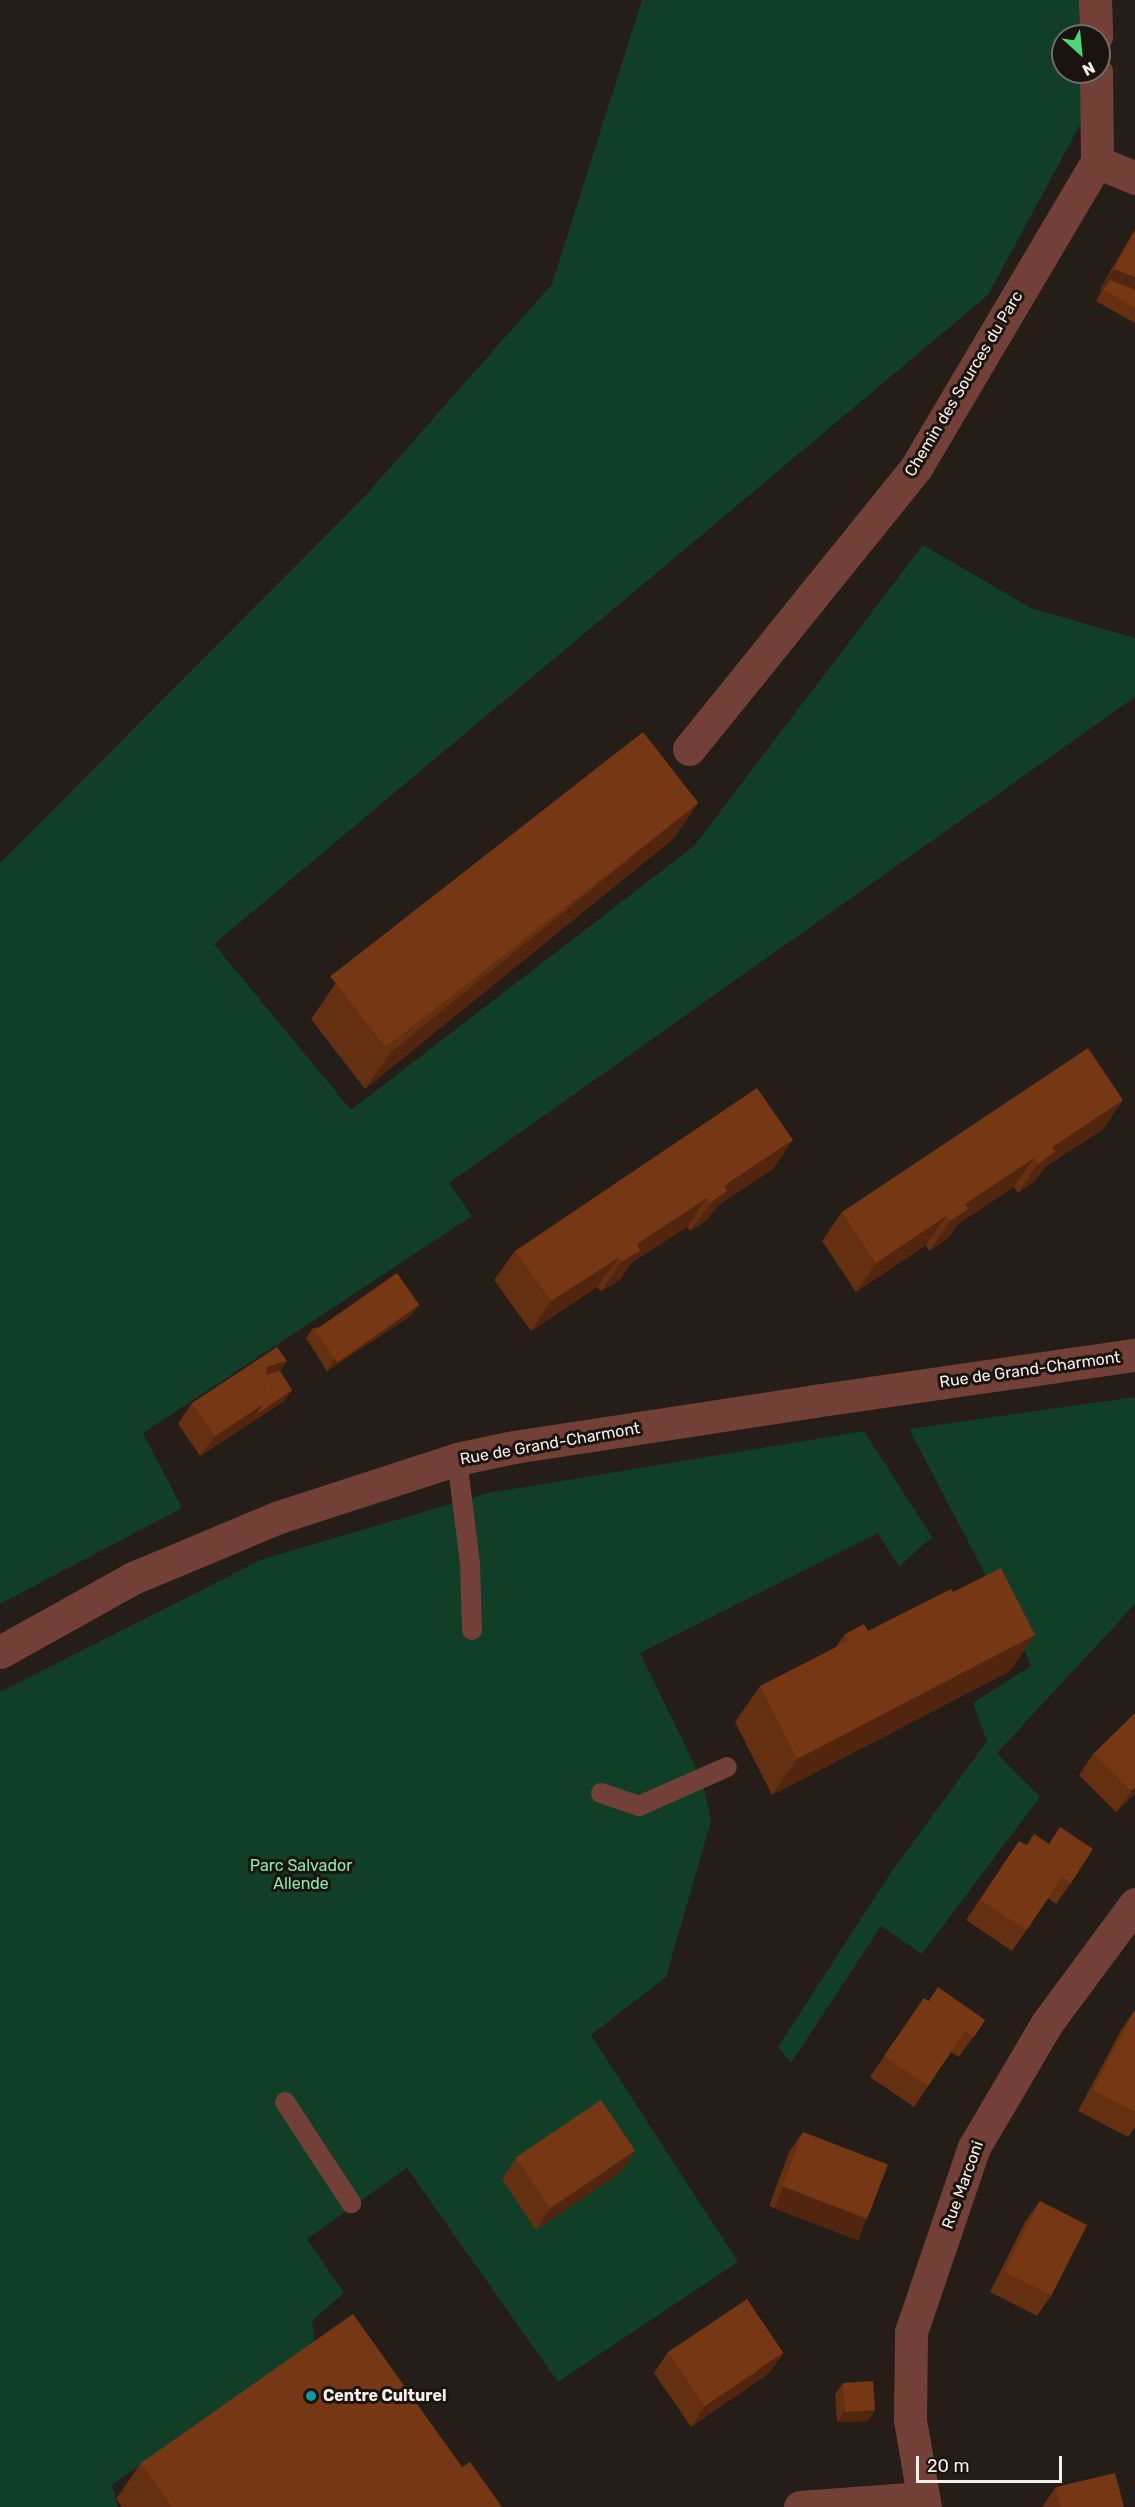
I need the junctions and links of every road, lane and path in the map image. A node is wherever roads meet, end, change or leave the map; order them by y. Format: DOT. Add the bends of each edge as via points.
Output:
graph roads {
  1 [pos="1095,0"];
  2 [pos="1096,24"];
  3 [pos="1096,84"];
  4 [pos="1097,162"];
  5 [pos="1135,178"];
  6 [pos="690,749"];
  7 [pos="1135,1355"];
  8 [pos="457,1459"];
  9 [pos="472,1630"];
  10 [pos="0,1652"];
  11 [pos="727,1767"];
  12 [pos="601,1793"];
  13 [pos="1135,1904"];
  14 [pos="285,2102"];
  15 [pos="351,2203"];
  16 [pos="924,2503"];
  17 [pos="800,2507"];
  1 -- 2 [label="street"];
  3 -- 4 [label="street"];
  4 -- 5 [label="street"];
  4 -- 6 [label="street, Chemin des Sources du Parc" via="917,466"];
  7 -- 8 [label="street, Rue de Grand-Charmont" via="802,1402"];
  8 -- 9 [label="lane" via="470,1563"];
  8 -- 10 [label="street, Rue de Grand-Charmont" via="258,1526 133,1578"];
  11 -- 12 [label="lane" via="639,1806"];
  13 -- 16 [label="street, Rue Marconi" via="1047,2023 974,2147 911,2332 910,2420"];
  14 -- 15 [label="lane"];
  16 -- 17 [label="street"];
}
